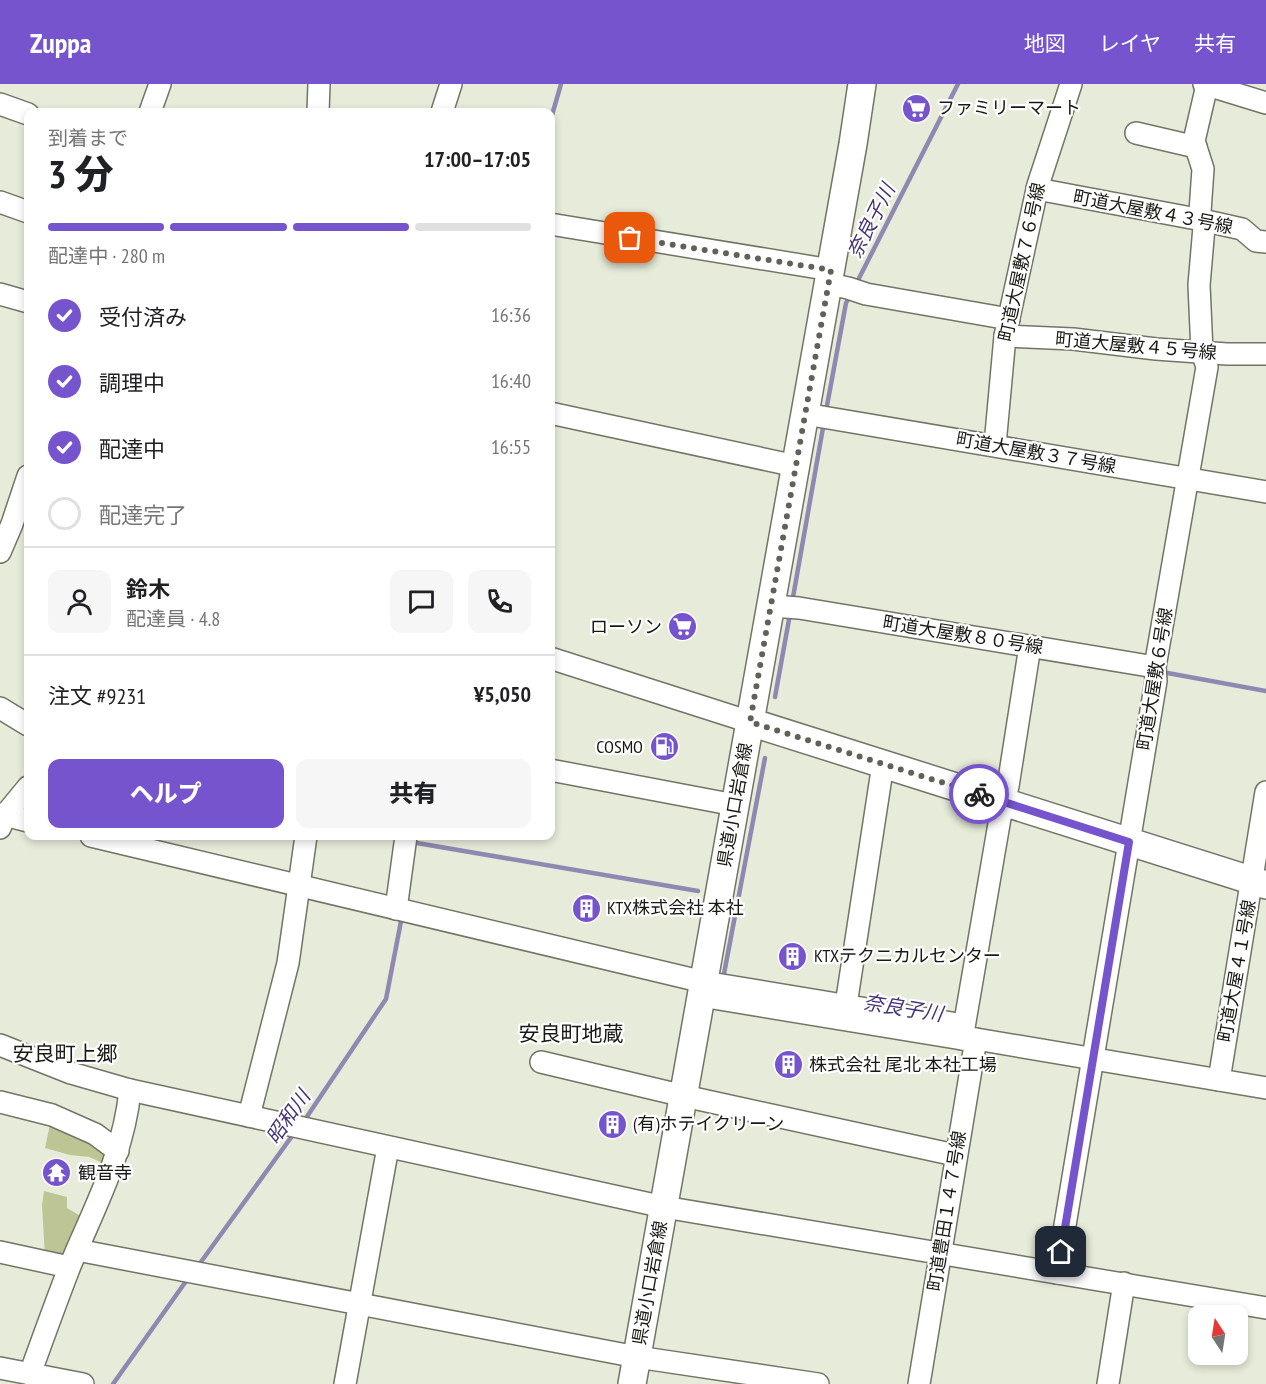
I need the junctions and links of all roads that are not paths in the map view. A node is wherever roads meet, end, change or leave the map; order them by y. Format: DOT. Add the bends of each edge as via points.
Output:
graph roads {
  1 [pos="160,84"];
  2 [pos="319,84"];
  3 [pos="451,84"];
  4 [pos="862,84"];
  5 [pos="1071,84"];
  6 [pos="1206,84"];
  7 [pos="1266,103"];
  8 [pos="0,104"];
  9 [pos="151,108"];
  10 [pos="318,108"];
  11 [pos="443,108"];
  12 [pos="24,113"];
  13 [pos="1136,133"];
  14 [pos="1196,147"];
  15 [pos="1037,189"];
  16 [pos="0,202"];
  17 [pos="24,211"];
  18 [pos="1202,220"];
  19 [pos="555,225"];
  20 [pos="1266,242"];
  21 [pos="830,277"];
  22 [pos="0,294"];
  23 [pos="24,301"];
  24 [pos="1007,328"];
  25 [pos="1202,351"];
  26 [pos="1266,354"];
  27 [pos="555,414"];
  28 [pos="805,414"];
  29 [pos="995,445"];
  30 [pos="796,466"];
  31 [pos="1188,479"];
  32 [pos="24,490"];
  33 [pos="1266,492"];
  34 [pos="14,524"];
  35 [pos="0,552"];
  36 [pos="771,606"];
  37 [pos="1029,646"];
  38 [pos="555,660"];
  39 [pos="1155,667"];
  40 [pos="0,708"];
  41 [pos="742,720"];
  42 [pos="24,723"];
  43 [pos="883,764"];
  44 [pos="555,771"];
  45 [pos="24,792"];
  46 [pos="1266,792"];
  47 [pos="1004,802"];
  48 [pos="735,805"];
  49 [pos="2,819"];
  50 [pos="24,821"];
  51 [pos="108,840"];
  52 [pos="305,840"];
  53 [pos="406,840"];
  54 [pos="1129,842"];
  55 [pos="1259,882"];
  56 [pos="299,884"];
  57 [pos="402,911"];
  58 [pos="703,989"];
  59 [pos="846,1005"];
  60 [pos="968,1034"];
  61 [pos="0,1045"];
  62 [pos="1094,1059"];
  63 [pos="541,1062"];
  64 [pos="1219,1080"];
  65 [pos="1266,1088"];
  66 [pos="130,1090"];
  67 [pos="684,1096"];
  68 [pos="0,1102"];
  69 [pos="249,1116"];
  70 [pos="388,1148"];
  71 [pos="118,1151"];
  72 [pos="956,1155"];
  73 [pos="664,1207"];
  74 [pos="0,1252"];
  75 [pos="935,1252"];
  76 [pos="73,1258"];
  77 [pos="1058,1273"];
  78 [pos="1124,1283"];
  79 [pos="359,1303"];
  80 [pos="1266,1308"];
  81 [pos="637,1357"];
  82 [pos="0,1368"];
  83 [pos="30,1374"];
  84 [pos="83,1384"];
  85 [pos="345,1384"];
  86 [pos="632,1384"];
  87 [pos="819,1384"];
  88 [pos="918,1384"];
  89 [pos="1108,1384"];
  1 -- 9 [label="street"];
  2 -- 10 [label="street"];
  3 -- 11 [label="street"];
  4 -- 21 [label="main road, 県道小口岩倉線"];
  5 -- 15 [label="street, 町道大屋敷７６号線"];
  6 -- 7 [label="street"];
  6 -- 14 [label="street, 町道大屋敷６号線"];
  8 -- 12 [label="street"];
  13 -- 14 [label="street"];
  14 -- 18 [label="street, 町道大屋敷６号線" via="1203,169"];
  15 -- 18 [label="street, 町道大屋敷４３号線"];
  15 -- 24 [label="street, 町道大屋敷７６号線"];
  16 -- 17 [label="street"];
  18 -- 20 [label="street, 町道大屋敷４３号線" via="1242,229 1256,241"];
  18 -- 25 [label="street, 町道大屋敷６号線"];
  19 -- 21 [label="street, 町道大屋敷４５号線"];
  21 -- 24 [label="street, 町道大屋敷４５号線" via="866,294"];
  21 -- 28 [label="main road, 県道小口岩倉線"];
  22 -- 23 [label="street"];
  24 -- 25 [label="street, 町道大屋敷４５号線" via="1156,350"];
  24 -- 29 [label="street, 町道大屋敷７６号線"];
  25 -- 26 [label="street, 町道大屋敷４５号線"];
  25 -- 31 [label="street, 町道大屋敷６号線" via="1207,367"];
  27 -- 30 [label="street"];
  28 -- 29 [label="street, 町道大屋敷３７号線"];
  28 -- 30 [label="main road, 県道小口岩倉線"];
  29 -- 31 [label="street, 町道大屋敷３７号線"];
  30 -- 36 [label="main road, 県道小口岩倉線"];
  31 -- 33 [label="street, 町道大屋敷３７号線"];
  31 -- 39 [label="street, 町道大屋敷６号線"];
  32 -- 34 [label="street"];
  34 -- 35 [label="street"];
  36 -- 37 [label="street, 町道大屋敷８０号線"];
  36 -- 41 [label="main road, 県道小口岩倉線"];
  37 -- 39 [label="street, 町道大屋敷８０号線"];
  37 -- 47 [label="street, 町道豊田１４７号線"];
  38 -- 41 [label="street"];
  39 -- 54 [label="street, 町道大屋敷６号線" via="1156,681"];
  40 -- 42 [label="street"];
  41 -- 43 [label="main road"];
  41 -- 48 [label="main road, 県道小口岩倉線"];
  43 -- 47 [label="main road"];
  43 -- 59 [label="street"];
  44 -- 48 [label="street"];
  45 -- 49 [label="street"];
  46 -- 55 [label="street, 町道大屋４１号線"];
  47 -- 54 [label="main road"];
  47 -- 60 [label="street, 町道豊田１４７号線"];
  48 -- 58 [label="main road, 県道小口岩倉線"];
  49 -- 50 [label="street"];
  51 -- 56 [label="street"];
  52 -- 56 [label="street"];
  53 -- 57 [label="street"];
  54 -- 55 [label="main road"];
  54 -- 62 [label="street, 町道大屋敷６号線"];
  55 -- 64 [label="street, 町道大屋４１号線"];
  56 -- 57 [label="street"];
  56 -- 69 [label="street" via="288,963"];
  57 -- 58 [label="street"];
  58 -- 59 [label="street"];
  58 -- 60 [label="street"];
  58 -- 67 [label="main road, 県道小口岩倉線"];
  59 -- 60 [label="street"];
  60 -- 62 [label="street"];
  60 -- 72 [label="street, 町道豊田１４７号線"];
  61 -- 66 [label="street" via="71,1073"];
  62 -- 64 [label="street"];
  62 -- 77 [label="street, 町道大屋敷６号線"];
  63 -- 67 [label="street"];
  64 -- 65 [label="street"];
  66 -- 69 [label="street"];
  66 -- 71 [label="street"];
  67 -- 72 [label="street"];
  67 -- 73 [label="main road, 県道小口岩倉線"];
  68 -- 71 [label="street" via="52,1115 95,1134"];
  69 -- 70 [label="street"];
  70 -- 73 [label="street"];
  70 -- 79 [label="street"];
  71 -- 76 [label="street"];
  72 -- 75 [label="street, 町道豊田１４７号線"];
  73 -- 75 [label="street"];
  73 -- 81 [label="main road, 県道小口岩倉線"];
  74 -- 76 [label="street"];
  75 -- 77 [label="street"];
  75 -- 88 [label="street, 町道豊田１４７号線"];
  76 -- 79 [label="street" via="196,1272"];
  76 -- 83 [label="street"];
  77 -- 78 [label="street"];
  78 -- 80 [label="street"];
  78 -- 89 [label="street"];
  79 -- 81 [label="street"];
  79 -- 85 [label="street"];
  81 -- 86 [label="main road, 県道小口岩倉線"];
  81 -- 87 [label="street"];
  82 -- 83 [label="street"];
  83 -- 84 [label="street"];
}
